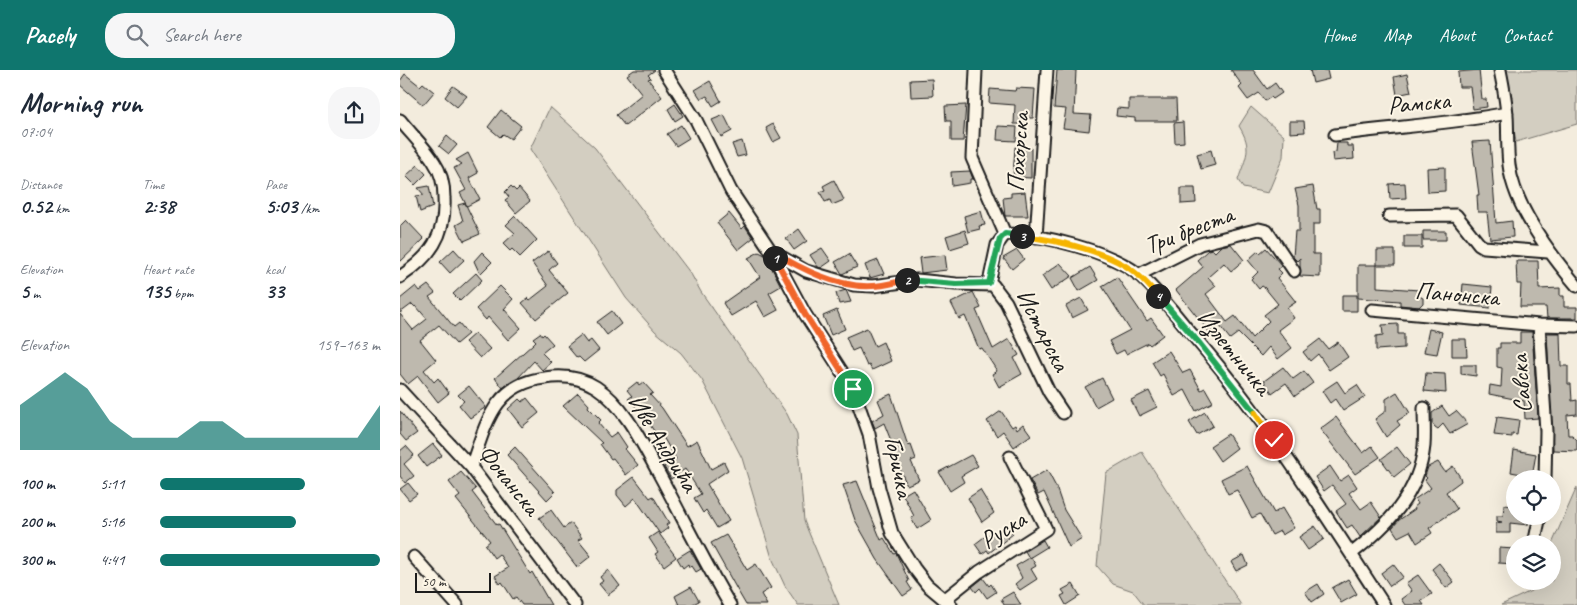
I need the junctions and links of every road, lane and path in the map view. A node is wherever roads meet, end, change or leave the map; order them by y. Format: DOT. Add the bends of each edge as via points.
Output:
graph roads {
  1 [pos="664,70"];
  2 [pos="976,70"];
  3 [pos="1047,70"];
  4 [pos="1500,70"];
  5 [pos="1507,113"];
  6 [pos="400,120"];
  7 [pos="1334,135"];
  8 [pos="1390,216"];
  9 [pos="1005,234"];
  10 [pos="1036,238"];
  11 [pos="771,251"];
  12 [pos="1548,252"];
  13 [pos="1294,271"];
  14 [pos="1138,275"];
  15 [pos="400,277"];
  16 [pos="989,283"];
  17 [pos="1577,286"];
  18 [pos="1372,310"];
  19 [pos="1539,324"];
  20 [pos="1577,326"];
  21 [pos="400,390"];
  22 [pos="1424,408"];
  23 [pos="1063,413"];
  24 [pos="1010,457"];
  25 [pos="470,467"];
  26 [pos="1545,470"];
  27 [pos="1351,554"];
  28 [pos="414,557"];
  29 [pos="947,602"];
  30 [pos="457,605"];
  31 [pos="575,605"];
  32 [pos="730,605"];
  33 [pos="1384,605"];
  1 -- 11 [label="street, Горичка" via="696,120 731,191"];
  2 -- 9 [label="street" via="972,158"];
  3 -- 10 [label="street, Похорска"];
  4 -- 5 [label="street"];
  5 -- 7 [label="street, Рамска" via="1447,124 1399,126"];
  5 -- 12 [label="street" via="1509,166 1525,211"];
  6 -- 15 [label="street" via="435,162 443,185 445,209 444,222 435,245 416,267"];
  8 -- 12 [label="street" via="1456,215 1484,247"];
  9 -- 10 [label="street, Излетничка"];
  9 -- 16 [label="street" via="997,245"];
  10 -- 14 [label="street, Излетничка" via="1090,251"];
  11 -- 16 [label="street, Истарска" via="806,271 854,285 873,286 907,280"];
  11 -- 29 [label="street, Горичка" via="805,314 853,389 870,434 879,488 892,533 927,585"];
  12 -- 17 [label="street"];
  13 -- 14 [label="street, Три бреста" via="1267,231 1259,228 1200,244"];
  14 -- 27 [label="street, Излетничка" via="1243,397"];
  16 -- 23 [label="street, Истарска" via="996,287 1006,302 1049,392"];
  18 -- 19 [label="street, Панонска"];
  19 -- 20 [label="street, Савска"];
  19 -- 26 [label="street, Савска"];
  21 -- 25 [label="street, Фочанска"];
  22 -- 27 [label="street" via="1423,451 1405,503 1378,533"];
  24 -- 29 [label="street, Руска" via="1046,529 979,572"];
  25 -- 31 [label="street, Фочанска"];
  25 -- 32 [label="street, Иве Андрића" via="493,408 521,383 554,376 587,382 604,393 643,444"];
  27 -- 33 [label="street, Излетничка"];
  28 -- 30 [label="street"];
}
